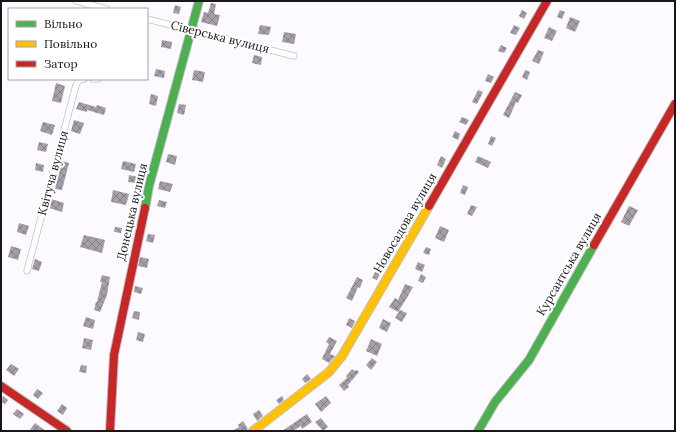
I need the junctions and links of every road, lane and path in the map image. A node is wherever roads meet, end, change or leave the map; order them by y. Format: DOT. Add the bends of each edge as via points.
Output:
graph roads {
  1 [pos="76,1"];
  2 [pos="199,1"];
  3 [pos="547,1"];
  4 [pos="103,8"];
  5 [pos="148,19"];
  6 [pos="191,30"];
  7 [pos="294,56"];
  8 [pos="79,80"];
  9 [pos="674,107"];
  10 [pos="27,271"];
  11 [pos="1,386"];
  12 [pos="66,431"];
  13 [pos="110,431"];
  14 [pos="254,431"];
  15 [pos="478,431"];
  1 -- 4 [label="street"];
  2 -- 6 [label="street, Донецька вулиця"];
  3 -- 14 [label="street, Новосадова вулиця" via="342,356 329,372"];
  5 -- 6 [label="street, Сіверська вулиця"];
  6 -- 7 [label="street, Сіверська вулиця"];
  6 -- 13 [label="street, Донецька вулиця" via="149,186 114,355"];
  8 -- 10 [label="street, Квітуча вулиця"];
  9 -- 15 [label="street, Курсантська вулиця" via="528,360 495,402"];
  11 -- 12 [label="street"];
}
